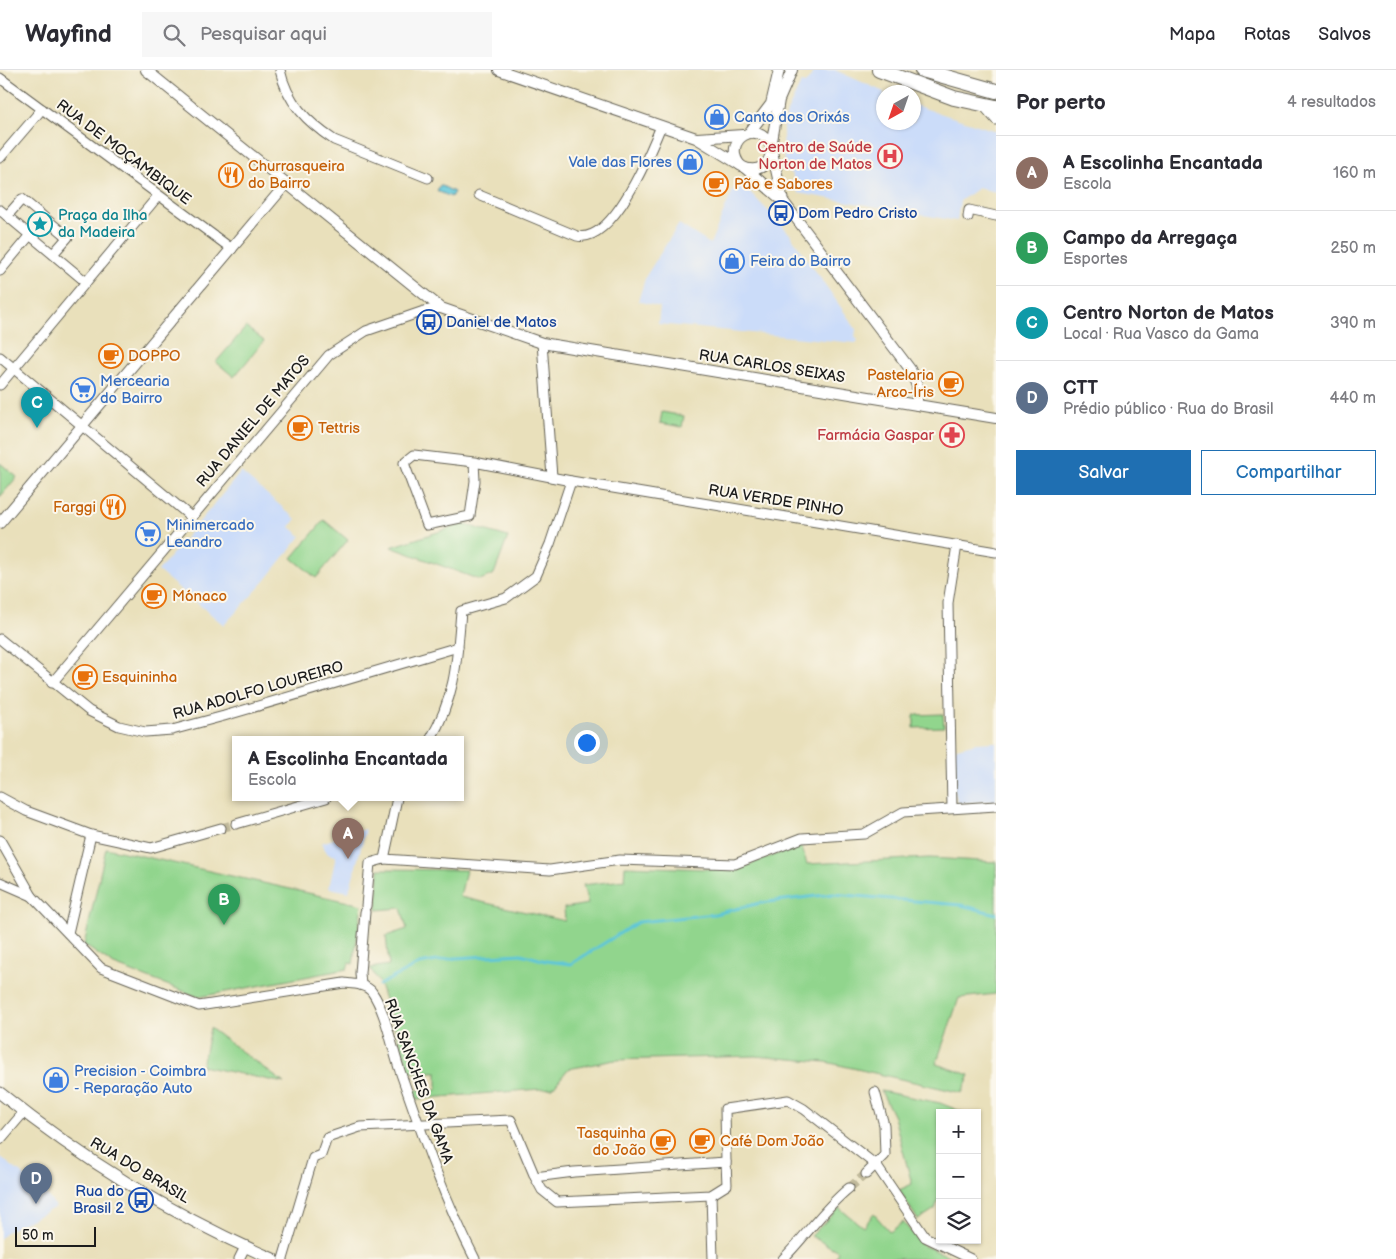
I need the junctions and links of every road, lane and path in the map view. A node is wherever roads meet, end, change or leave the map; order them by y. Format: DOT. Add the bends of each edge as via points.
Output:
graph roads {
  1 [pos="146,70"];
  2 [pos="280,70"];
  3 [pos="499,70"];
  4 [pos="779,70"];
  5 [pos="792,70"];
  6 [pos="879,70"];
  7 [pos="922,70"];
  8 [pos="0,78"];
  9 [pos="996,91"];
  10 [pos="989,106"];
  11 [pos="42,108"];
  12 [pos="996,120"];
  13 [pos="661,126"];
  14 [pos="746,134"];
  15 [pos="696,138"];
  16 [pos="771,149"];
  17 [pos="0,158"];
  18 [pos="742,166"];
  19 [pos="428,178"];
  20 [pos="286,184"];
  21 [pos="479,195"];
  22 [pos="158,196"];
  23 [pos="783,201"];
  24 [pos="4,213"];
  25 [pos="996,216"];
  26 [pos="968,217"];
  27 [pos="30,235"];
  28 [pos="232,249"];
  29 [pos="53,254"];
  30 [pos="0,271"];
  31 [pos="86,282"];
  32 [pos="441,308"];
  33 [pos="542,343"];
  34 [pos="0,357"];
  35 [pos="14,368"];
  36 [pos="0,385"];
  37 [pos="917,405"];
  38 [pos="996,418"];
  39 [pos="82,426"];
  40 [pos="474,462"];
  41 [pos="552,477"];
  42 [pos="571,481"];
  43 [pos="191,517"];
  44 [pos="0,523"];
  45 [pos="957,545"];
  46 [pos="996,552"];
  47 [pos="0,639"];
  48 [pos="458,647"];
  49 [pos="52,683"];
  50 [pos="432,736"];
  51 [pos="0,798"];
  52 [pos="316,801"];
  53 [pos="396,801"];
  54 [pos="996,806"];
  55 [pos="952,808"];
  56 [pos="236,824"];
  57 [pos="221,828"];
  58 [pos="91,835"];
  59 [pos="0,840"];
  60 [pos="384,860"];
  61 [pos="0,882"];
  62 [pos="32,896"];
  63 [pos="68,933"];
  64 [pos="362,985"];
  65 [pos="875,1092"];
  66 [pos="0,1093"];
  67 [pos="24,1112"];
  68 [pos="419,1123"];
  69 [pos="0,1140"];
  70 [pos="726,1162"];
  71 [pos="876,1165"];
  72 [pos="866,1174"];
  73 [pos="535,1177"];
  74 [pos="849,1188"];
  75 [pos="712,1195"];
  76 [pos="245,1247"];
  77 [pos="240,1259"];
  78 [pos="273,1259"];
  79 [pos="283,1259"];
  80 [pos="474,1259"];
  81 [pos="714,1259"];
  82 [pos="783,1259"];
  83 [pos="971,1259"];
  1 -- 20 [label="street"];
  2 -- 19 [label="street" via="283,85 294,105 322,133"];
  3 -- 13 [label="street"];
  4 -- 14 [label="street" via="771,104"];
  5 -- 16 [label="street" via="779,100"];
  6 -- 10 [label="main road" via="921,88"];
  7 -- 9 [label="main road"];
  8 -- 11 [label="street, RUA DE MOÇAMBIQUE"];
  10 -- 12 [label="street"];
  11 -- 17 [label="street"];
  11 -- 22 [label="street, RUA DE MOÇAMBIQUE"];
  13 -- 15 [label="street"];
  13 -- 21 [label="street" via="620,208 592,236 577,236"];
  14 -- 15 [label="street"];
  14 -- 16 [label="street" via="760,134 769,142"];
  14 -- 18 [label="street" via="734,149 736,160"];
  15 -- 18 [label="street"];
  16 -- 18 [label="street" via="768,162 763,167 751,170"];
  16 -- 23 [label="street"];
  18 -- 23 [label="street"];
  20 -- 28 [label="street"];
  20 -- 32 [label="street"];
  22 -- 28 [label="street, RUA DE MOÇAMBIQUE"];
  22 -- 31 [label="street"];
  23 -- 37 [label="street" via="910,369 917,386"];
  24 -- 27 [label="street"];
  24 -- 29 [label="street" via="22,199 68,237"];
  25 -- 26 [label="street" via="969,210"];
  27 -- 29 [label="street"];
  27 -- 30 [label="street"];
  28 -- 39 [label="street"];
  29 -- 31 [label="street"];
  31 -- 35 [label="street"];
  32 -- 33 [label="street"];
  32 -- 43 [label="street, RUA DANIEL DE MATOS" via="366,331 329,355"];
  33 -- 37 [label="street, RUA CARLOS SEIXAS"];
  33 -- 41 [label="street"];
  34 -- 35 [label="street"];
  35 -- 36 [label="street"];
  35 -- 39 [label="street"];
  37 -- 38 [label="street, RUA CARLOS SEIXAS"];
  39 -- 43 [label="street"];
  39 -- 44 [label="street"];
  40 -- 40 [label="street, RUA VERDE PINHO" via="414,455 404,463 427,525 470,516"];
  40 -- 41 [label="street, RUA VERDE PINHO"];
  41 -- 42 [label="street, RUA VERDE PINHO"];
  42 -- 45 [label="street, RUA VERDE PINHO"];
  42 -- 48 [label="street" via="556,530 536,576 506,598 461,611"];
  43 -- 49 [label="street, RUA DANIEL DE MATOS"];
  45 -- 46 [label="street, RUA VERDE PINHO"];
  45 -- 55 [label="street" via="948,603"];
  47 -- 49 [label="street, RUA ADOLFO LOUREIRO"];
  48 -- 49 [label="street, RUA ADOLFO LOUREIRO" via="172,730 145,732 119,726 90,711"];
  48 -- 50 [label="street" via="455,678"];
  51 -- 58 [label="street"];
  52 -- 56 [label="street"];
  53 -- 60 [label="street"];
  54 -- 55 [label="street"];
  55 -- 60 [label="street" via="903,812 864,834 802,838 735,864 620,860 550,870"];
  57 -- 58 [label="street" via="151,848"];
  58 -- 63 [label="street"];
  59 -- 62 [label="street"];
  60 -- 64 [label="street" via="370,863 360,973"];
  61 -- 62 [label="street"];
  62 -- 63 [label="street"];
  63 -- 64 [label="street" via="101,968 199,1006 344,983"];
  64 -- 68 [label="street, RUA SANCHES DA GAMA" via="371,991 378,1005"];
  65 -- 71 [label="street" via="885,1139 885,1155"];
  66 -- 67 [label="main road, RUA DO BRASIL"];
  67 -- 69 [label="street"];
  67 -- 76 [label="main road, RUA DO BRASIL" via="113,1174"];
  68 -- 73 [label="street" via="511,1120"];
  68 -- 79 [label="street" via="360,1127 327,1138 321,1155 313,1158"];
  68 -- 80 [label="street, RUA SANCHES DA GAMA"];
  70 -- 71 [label="street" via="725,1110 788,1100"];
  70 -- 73 [label="street"];
  70 -- 75 [label="street" via="727,1185"];
  71 -- 72 [label="street"];
  71 -- 83 [label="street" via="925,1237"];
  73 -- 75 [label="street" via="542,1190 558,1202"];
  74 -- 82 [label="street" via="833,1201"];
  75 -- 81 [label="street"];
  76 -- 77 [label="street"];
  76 -- 78 [label="main road, RUA DO BRASIL"];
}
